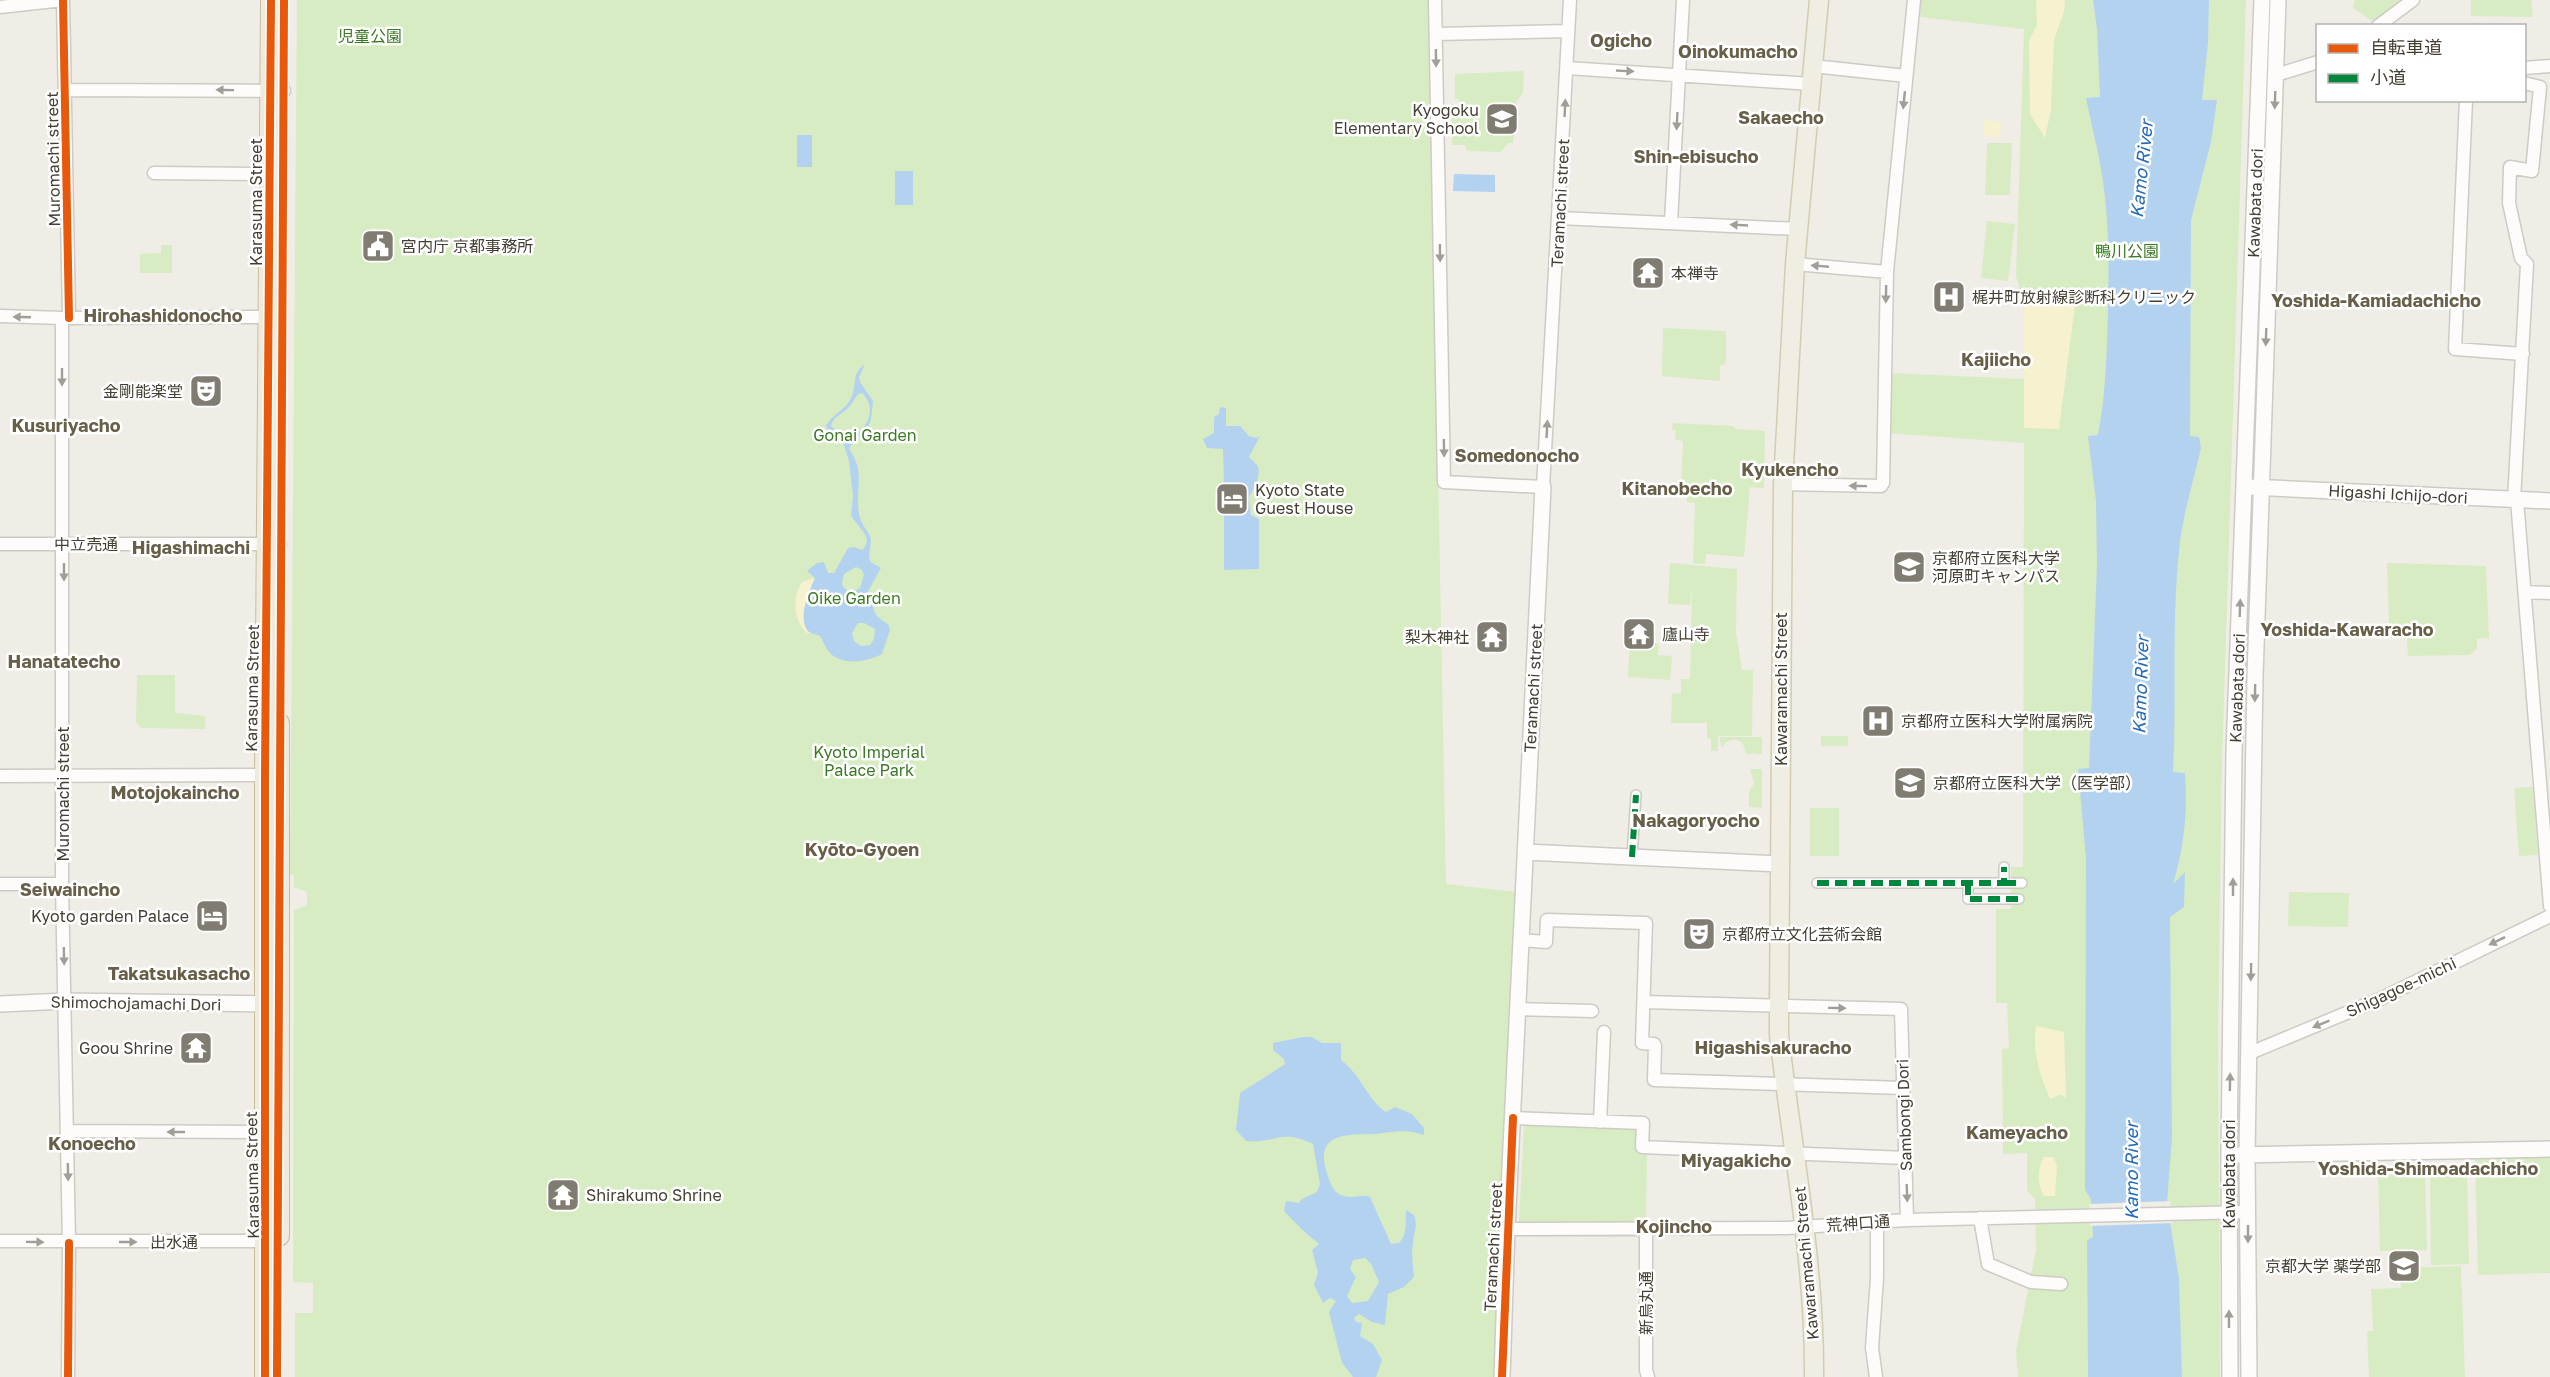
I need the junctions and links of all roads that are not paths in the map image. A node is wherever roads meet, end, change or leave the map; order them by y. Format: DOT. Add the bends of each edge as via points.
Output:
graph roads {
  1 [pos="63,0"];
  2 [pos="271,0"];
  3 [pos="284,0"];
  4 [pos="1435,0"];
  5 [pos="1570,0"];
  6 [pos="1683,0"];
  7 [pos="1819,0"];
  8 [pos="1914,0"];
  9 [pos="2262,0"];
  10 [pos="2278,0"];
  11 [pos="2413,0"];
  12 [pos="0,7"];
  13 [pos="2381,24"];
  14 [pos="1568,30"];
  15 [pos="1436,34"];
  16 [pos="2316,63"];
  17 [pos="2550,66"];
  18 [pos="1566,68"];
  19 [pos="2526,68"];
  20 [pos="1679,75"];
  21 [pos="1812,75"];
  22 [pos="2276,75"];
  23 [pos="1906,76"];
  24 [pos="2526,84"];
  25 [pos="2545,89"];
  26 [pos="65,90"];
  27 [pos="277,91"];
  28 [pos="2466,102"];
  29 [pos="154,173"];
  30 [pos="270,174"];
  31 [pos="1560,218"];
  32 [pos="1671,222"];
  33 [pos="1798,229"];
  34 [pos="1795,264"];
  35 [pos="1887,272"];
  36 [pos="0,316"];
  37 [pos="270,317"];
  38 [pos="65,318"];
  39 [pos="2523,354"];
  40 [pos="1783,484"];
  41 [pos="1543,487"];
  42 [pos="2253,487"];
  43 [pos="2516,500"];
  44 [pos="2550,501"];
  45 [pos="0,544"];
  46 [pos="64,544"];
  47 [pos="274,544"];
  48 [pos="2525,592"];
  49 [pos="2550,593"];
  50 [pos="272,775"];
  51 [pos="0,776"];
  52 [pos="64,776"];
  53 [pos="1636,795"];
  54 [pos="1525,852"];
  55 [pos="1632,857"];
  56 [pos="1780,864"];
  57 [pos="2004,867"];
  58 [pos="1817,883"];
  59 [pos="1968,883"];
  60 [pos="2004,883"];
  61 [pos="2022,883"];
  62 [pos="0,884"];
  63 [pos="63,884"];
  64 [pos="2019,899"];
  65 [pos="2550,906"];
  66 [pos="2550,916"];
  67 [pos="1522,940"];
  68 [pos="65,1001"];
  69 [pos="1644,1002"];
  70 [pos="0,1004"];
  71 [pos="272,1004"];
  72 [pos="1779,1006"];
  73 [pos="1519,1009"];
  74 [pos="1592,1011"];
  75 [pos="1604,1032"];
  76 [pos="2250,1053"];
  77 [pos="1785,1084"];
  78 [pos="1903,1088"];
  79 [pos="1513,1118"];
  80 [pos="1600,1122"];
  81 [pos="67,1131"];
  82 [pos="264,1132"];
  83 [pos="2550,1149"];
  84 [pos="1794,1152"];
  85 [pos="2229,1155"];
  86 [pos="2247,1155"];
  87 [pos="1906,1158"];
  88 [pos="2222,1212"];
  89 [pos="2248,1212"];
  90 [pos="1980,1218"];
  91 [pos="1907,1220"];
  92 [pos="1877,1223"];
  93 [pos="1646,1227"];
  94 [pos="1804,1227"];
  95 [pos="1507,1229"];
  96 [pos="0,1241"];
  97 [pos="272,1241"];
  98 [pos="69,1243"];
  99 [pos="2061,1284"];
  100 [pos="68,1377"];
  101 [pos="265,1377"];
  102 [pos="277,1377"];
  103 [pos="1502,1377"];
  104 [pos="1648,1377"];
  105 [pos="1814,1377"];
  106 [pos="1876,1377"];
  107 [pos="2230,1377"];
  108 [pos="2249,1377"];
  1 -- 12 [label="street"];
  1 -- 26 [label="street, Muromachi street"];
  2 -- 27 [label="highway, Karasuma Street"];
  3 -- 27 [label="highway, Karasuma Street"];
  4 -- 15 [label="street"];
  5 -- 14 [label="street, Teramachi street"];
  6 -- 20 [label="street"];
  7 -- 21 [label="main road, Kawaramachi Street"];
  8 -- 23 [label="street"];
  9 -- 42 [label="street, Kawabata dori"];
  10 -- 22 [label="street, Kawabata dori"];
  11 -- 13 [label="street"];
  14 -- 15 [label="street"];
  14 -- 18 [label="street, Teramachi street"];
  15 -- 41 [label="street, one-way" via="1444,482"];
  16 -- 22 [label="street"];
  17 -- 19 [label="street"];
  18 -- 20 [label="street, one-way"];
  31 -- 18 [label="street, Teramachi street, one-way"];
  20 -- 21 [label="street"];
  20 -- 32 [label="street, one-way"];
  21 -- 23 [label="street"];
  21 -- 33 [label="main road, Kawaramachi Street"];
  22 -- 42 [label="street, Kawabata dori, one-way"];
  23 -- 35 [label="street, one-way"];
  24 -- 25 [label="street"];
  25 -- 39 [label="street" via="2532,171 2510,167 2509,203 2521,258 2527,264"];
  27 -- 26 [label="street, one-way"];
  26 -- 38 [label="street, Muromachi street"];
  27 -- 30 [label="highway, Karasuma Street"];
  27 -- 47 [label="highway, Karasuma Street"];
  28 -- 39 [label="street" via="2455,349"];
  29 -- 30 [label="street"];
  30 -- 37 [label="highway, Karasuma Street"];
  31 -- 32 [label="street"];
  41 -- 31 [label="street, Teramachi street, one-way"];
  33 -- 32 [label="street, one-way"];
  33 -- 34 [label="main road, Kawaramachi Street"];
  35 -- 34 [label="street, one-way"];
  34 -- 40 [label="main road, Kawaramachi Street"];
  35 -- 40 [label="street, one-way" via="1883,483"];
  38 -- 36 [label="street, one-way"];
  37 -- 38 [label="street"];
  37 -- 47 [label="highway, Karasuma Street"];
  38 -- 46 [label="street, Muromachi street, one-way"];
  39 -- 43 [label="street"];
  40 -- 56 [label="main road, Kawaramachi Street"];
  41 -- 54 [label="street, Teramachi street"];
  42 -- 43 [label="street, Higashi Ichijo-dori"];
  42 -- 76 [label="street, Kawabata dori, one-way"];
  85 -- 42 [label="street, Kawabata dori, one-way" via="2234,752"];
  43 -- 44 [label="street, Higashi Ichijo-dori"];
  43 -- 48 [label="street"];
  45 -- 46 [label="street, 中立売通"];
  46 -- 47 [label="street, 中立売通"];
  46 -- 52 [label="street, Muromachi street, one-way"];
  47 -- 50 [label="highway, Karasuma Street"];
  48 -- 49 [label="street"];
  48 -- 65 [label="street"];
  50 -- 52 [label="street"];
  50 -- 71 [label="highway, Karasuma Street"];
  51 -- 52 [label="street"];
  52 -- 63 [label="street, Muromachi street"];
  53 -- 55 [label="street"];
  54 -- 55 [label="street"];
  54 -- 67 [label="street, Teramachi street"];
  55 -- 56 [label="street"];
  56 -- 72 [label="main road, Kawaramachi Street"];
  57 -- 60 [label="street"];
  58 -- 59 [label="street"];
  59 -- 60 [label="street"];
  59 -- 64 [label="street" via="1968,899"];
  60 -- 61 [label="street"];
  62 -- 63 [label="street"];
  63 -- 68 [label="street, Muromachi street, one-way"];
  66 -- 76 [label="street, Shigagoe-michi, one-way" via="2380,999"];
  67 -- 69 [label="street" via="1546,942 1547,920 1646,923"];
  67 -- 73 [label="street, Teramachi street"];
  68 -- 70 [label="street, Shimochojamachi Dori"];
  68 -- 71 [label="street, Shimochojamachi Dori"];
  68 -- 81 [label="street, Muromachi street"];
  69 -- 72 [label="street"];
  69 -- 77 [label="street" via="1642,1043 1655,1046 1654,1080"];
  71 -- 82 [label="highway, Karasuma Street"];
  71 -- 97 [label="highway, Karasuma Street"];
  72 -- 77 [label="main road, Kawaramachi Street"];
  72 -- 78 [label="street, Sambongi Dori, one-way" via="1901,1009"];
  73 -- 74 [label="street"];
  73 -- 79 [label="street, Teramachi street"];
  75 -- 80 [label="street"];
  76 -- 86 [label="street, Kawabata dori"];
  77 -- 78 [label="street"];
  77 -- 84 [label="main road, Kawaramachi Street"];
  78 -- 87 [label="street, Sambongi Dori"];
  79 -- 80 [label="street"];
  79 -- 95 [label="street, Teramachi street"];
  80 -- 84 [label="street" via="1643,1124 1642,1147"];
  82 -- 81 [label="street, one-way"];
  81 -- 98 [label="street, Muromachi street, one-way"];
  82 -- 97 [label="highway, Karasuma Street"];
  83 -- 86 [label="street"];
  84 -- 87 [label="street"];
  84 -- 94 [label="main road, Kawaramachi Street"];
  85 -- 86 [label="street"];
  85 -- 88 [label="street, Kawabata dori"];
  86 -- 89 [label="street, Kawabata dori"];
  87 -- 91 [label="street, Sambongi Dori, one-way"];
  88 -- 89 [label="street"];
  88 -- 90 [label="street, 荒神口通"];
  107 -- 88 [label="street, Kawabata dori, one-way"];
  89 -- 108 [label="street, Kawabata dori, one-way"];
  90 -- 91 [label="street, 荒神口通"];
  90 -- 99 [label="street" via="1988,1263 2031,1282"];
  91 -- 92 [label="street, 荒神口通"];
  92 -- 94 [label="street, 荒神口通"];
  92 -- 106 [label="street" via="1872,1348"];
  93 -- 94 [label="street, 荒神口通"];
  93 -- 95 [label="street, 荒神口通"];
  93 -- 104 [label="street, 新烏丸通"];
  94 -- 105 [label="main road, Kawaramachi Street"];
  95 -- 103 [label="street, Teramachi street"];
  96 -- 98 [label="street, 出水通, one-way"];
  98 -- 97 [label="street, 出水通, one-way"];
  97 -- 101 [label="highway, Karasuma Street"];
  97 -- 102 [label="highway, Karasuma Street"];
  98 -- 100 [label="street, Muromachi street"];
}
